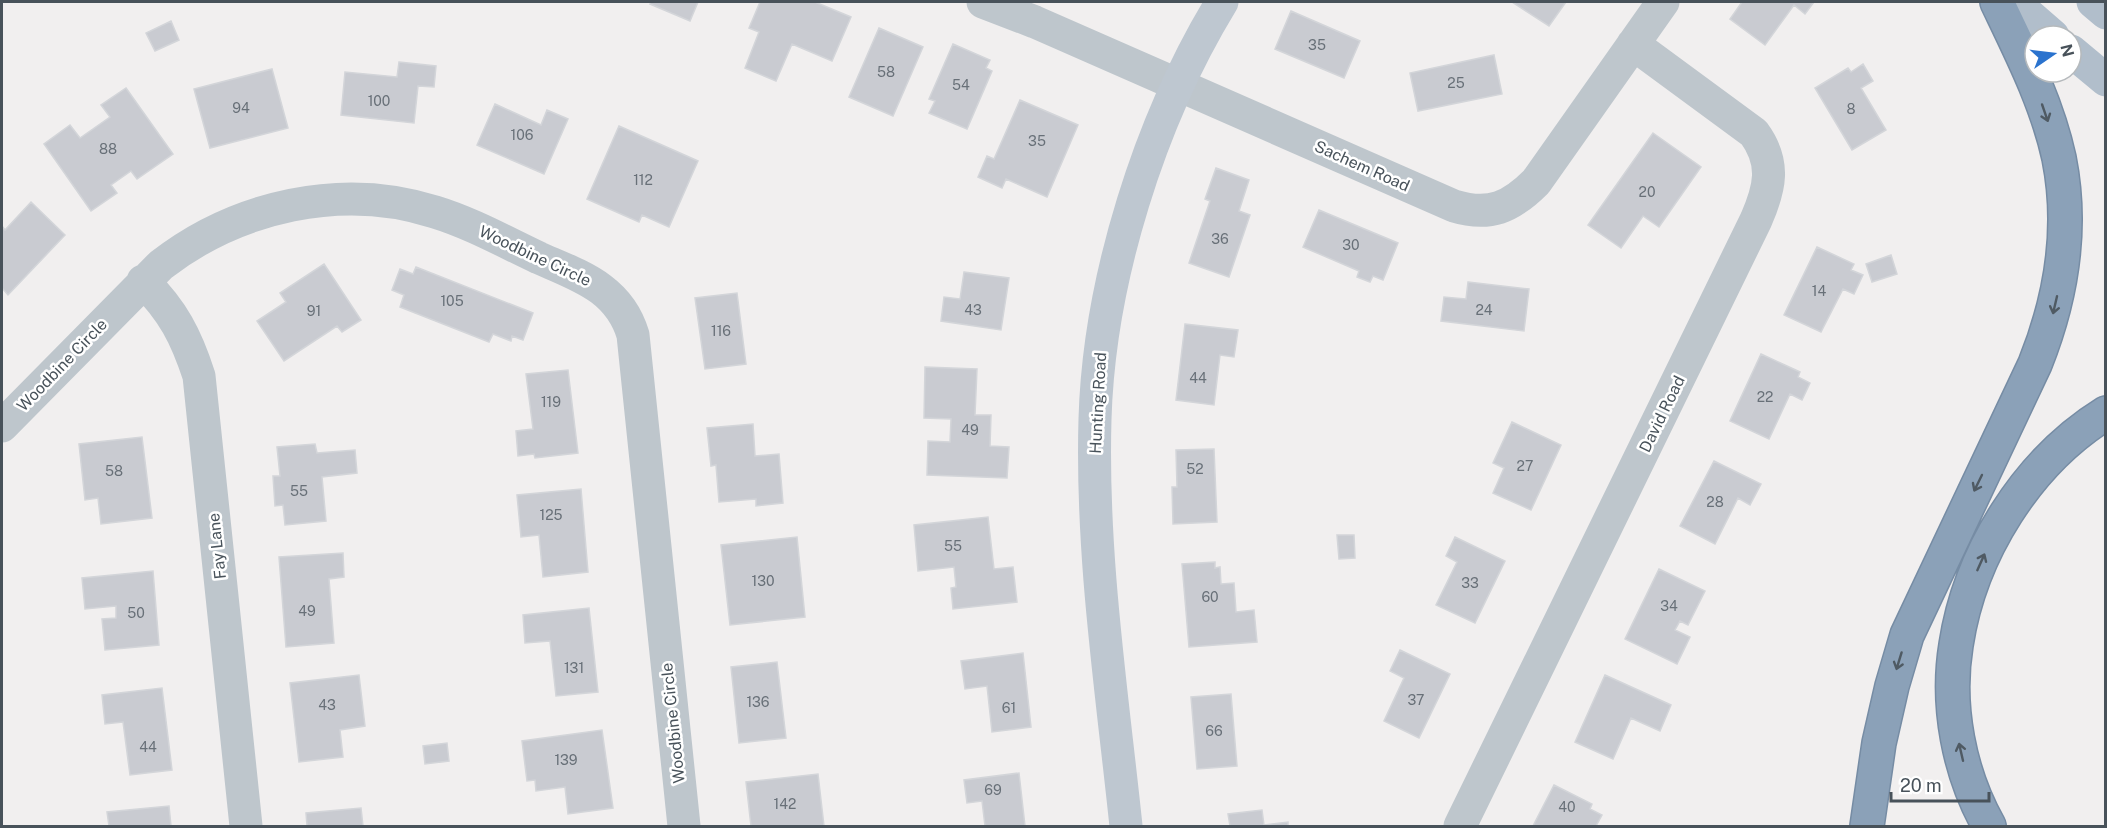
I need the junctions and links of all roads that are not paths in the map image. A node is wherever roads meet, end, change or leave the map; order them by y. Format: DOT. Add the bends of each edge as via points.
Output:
graph roads {
  1 [pos="983,2"];
  2 [pos="1222,2"];
  3 [pos="1663,2"];
  4 [pos="1997,2"];
  5 [pos="2013,2"];
  6 [pos="2093,2"];
  7 [pos="2106,13"];
  8 [pos="2039,24"];
  9 [pos="1633,44"];
  10 [pos="2083,61"];
  11 [pos="2106,80"];
  12 [pos="1178,86"];
  13 [pos="143,281"];
  14 [pos="2106,413"];
  15 [pos="2,426"];
  16 [pos="246,826"];
  17 [pos="684,826"];
  18 [pos="1126,826"];
  19 [pos="1460,826"];
  20 [pos="1868,826"];
  21 [pos="1989,826"];
  1 -- 12 [label="street, Sachem Road"];
  2 -- 12 [label="main road, Hunting Road"];
  3 -- 9 [label="street, Sachem Road"];
  4 -- 20 [label="highway, one-way" via="2038,92 2059,159 2064,227 2057,296 2035,364 1907,635 1881,734"];
  5 -- 8 [label="main road"];
  6 -- 7 [label="main road"];
  9 -- 12 [label="street, Sachem Road" via="1536,182 1517,199 1479,212 1454,206"];
  9 -- 19 [label="street, David Road" via="1754,133 1768,158 1767,188 1756,220"];
  10 -- 11 [label="main road"];
  12 -- 18 [label="main road, Hunting Road" via="1133,206 1113,280 1097,384 1096,526"];
  13 -- 15 [label="street, Woodbine Circle"];
  13 -- 16 [label="street, Fay Lane" via="179,324 199,376"];
  13 -- 17 [label="street, Woodbine Circle" via="179,251 240,220 283,206 357,199 410,205 458,220 592,282 614,299 629,322 635,349"];
  21 -- 14 [label="highway, one-way" via="1972,792 1959,745 1953,670 1959,624 1982,558 2015,500 2062,445"];
}
